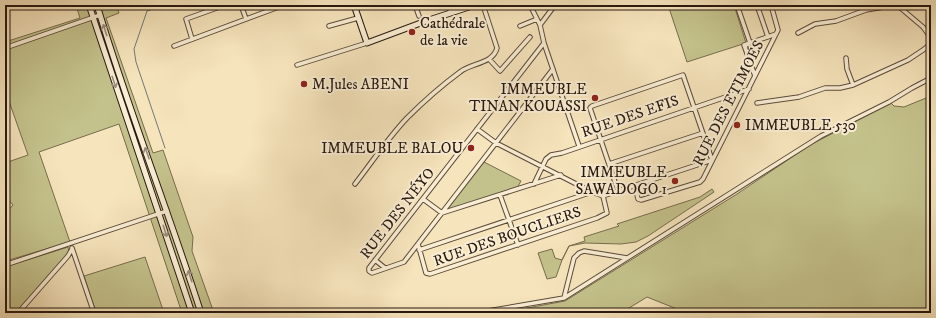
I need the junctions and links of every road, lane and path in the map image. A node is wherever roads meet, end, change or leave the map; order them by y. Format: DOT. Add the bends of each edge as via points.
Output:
graph roads {
  1 [pos="89,5"];
  2 [pos="97,5"];
  3 [pos="225,5"];
  4 [pos="241,5"];
  5 [pos="284,5"];
  6 [pos="354,5"];
  7 [pos="415,5"];
  8 [pos="449,5"];
  9 [pos="475,5"];
  10 [pos="482,5"];
  11 [pos="530,5"];
  12 [pos="555,5"];
  13 [pos="737,5"];
  14 [pos="757,5"];
  15 [pos="771,5"];
  16 [pos="896,5"];
  17 [pos="451,12"];
  18 [pos="100,15"];
  19 [pos="419,16"];
  20 [pos="93,17"];
  21 [pos="358,18"];
  22 [pos="246,19"];
  23 [pos="537,19"];
  24 [pos="540,25"];
  25 [pos="329,26"];
  26 [pos="520,26"];
  27 [pos="798,33"];
  28 [pos="776,34"];
  29 [pos="530,37"];
  30 [pos="768,37"];
  31 [pos="931,38"];
  32 [pos="192,39"];
  33 [pos="544,42"];
  34 [pos="367,43"];
  35 [pos="750,43"];
  36 [pos="931,44"];
  37 [pos="174,46"];
  38 [pos="5,48"];
  39 [pos="846,58"];
  40 [pos="489,59"];
  41 [pos="297,65"];
  42 [pos="553,69"];
  43 [pos="755,76"];
  44 [pos="931,78"];
  45 [pos="853,85"];
  46 [pos="749,89"];
  47 [pos="757,103"];
  48 [pos="694,107"];
  49 [pos="477,129"];
  50 [pos="703,133"];
  51 [pos="601,139"];
  52 [pos="496,143"];
  53 [pos="579,146"];
  54 [pos="712,160"];
  55 [pos="609,164"];
  56 [pos="542,167"];
  57 [pos="561,176"];
  58 [pos="355,184"];
  59 [pos="534,184"];
  60 [pos="635,186"];
  61 [pos="618,191"];
  62 [pos="592,192"];
  63 [pos="500,195"];
  64 [pos="603,196"];
  65 [pos="423,199"];
  66 [pos="167,211"];
  67 [pos="160,214"];
  68 [pos="442,214"];
  69 [pos="510,220"];
  70 [pos="70,244"];
  71 [pos="418,244"];
  72 [pos="518,245"];
  73 [pos="72,249"];
  74 [pos="419,250"];
  75 [pos="627,258"];
  76 [pos="375,260"];
  77 [pos="185,262"];
  78 [pos="5,264"];
  79 [pos="176,264"];
  80 [pos="385,268"];
  81 [pos="564,298"];
  82 [pos="19,313"];
  83 [pos="94,313"];
  84 [pos="192,313"];
  85 [pos="201,313"];
  86 [pos="476,313"];
  1 -- 20 [label="main road"];
  2 -- 18 [label="main road"];
  3 -- 32 [label="street" via="187,18"];
  4 -- 22 [label="street"];
  5 -- 22 [label="street"];
  6 -- 21 [label="main road"];
  7 -- 19 [label="street"];
  8 -- 17 [label="street"];
  9 -- 17 [label="main road"];
  10 -- 40 [label="street" via="497,48"];
  11 -- 23 [label="street"];
  12 -- 24 [label="street"];
  13 -- 35 [label="street"];
  14 -- 30 [label="street"];
  15 -- 28 [label="street, RUE DES ETIMOÉS" via="778,27"];
  16 -- 27 [label="street" via="815,24"];
  16 -- 31 [label="street"];
  17 -- 34 [label="main road"];
  18 -- 20 [label="street"];
  66 -- 18 [label="main road, one-way"];
  20 -- 38 [label="street"];
  20 -- 67 [label="main road, one-way"];
  21 -- 25 [label="street"];
  21 -- 34 [label="main road"];
  22 -- 32 [label="street"];
  23 -- 24 [label="street"];
  23 -- 26 [label="street"];
  24 -- 33 [label="street"];
  28 -- 30 [label="street"];
  28 -- 43 [label="street, RUE DES ETIMOÉS"];
  29 -- 40 [label="street" via="500,71"];
  30 -- 35 [label="street"];
  32 -- 37 [label="street"];
  33 -- 42 [label="street"];
  33 -- 49 [label="street, RUE DES NÉYO"];
  34 -- 41 [label="street"];
  35 -- 43 [label="street" via="744,45"];
  36 -- 45 [label="street" via="908,60"];
  39 -- 45 [label="street"];
  40 -- 58 [label="street" via="460,72 437,90 407,118"];
  42 -- 52 [label="street, RUE DES NÉYO"];
  42 -- 53 [label="street"];
  43 -- 46 [label="street, RUE DES ETIMOÉS"];
  44 -- 75 [label="street" via="890,102 821,136"];
  45 -- 47 [label="street" via="825,88 799,97"];
  46 -- 48 [label="street, RUE DES EFIS"];
  46 -- 54 [label="street, RUE DES ETIMOÉS"];
  48 -- 50 [label="street"];
  48 -- 51 [label="street, RUE DES EFIS"];
  48 -- 51 [label="street" via="683,75 592,106 590,108"];
  49 -- 52 [label="street"];
  49 -- 65 [label="street, RUE DES NÉYO"];
  50 -- 54 [label="street"];
  50 -- 55 [label="street"];
  51 -- 53 [label="street, RUE DES EFIS"];
  51 -- 55 [label="street"];
  52 -- 56 [label="street"];
  52 -- 68 [label="street, RUE DES NÉYO"];
  53 -- 56 [label="street, RUE DES EFIS" via="551,155"];
  54 -- 60 [label="street"];
  54 -- 60 [label="street, RUE DES ETIMOÉS" via="700,182 641,200 638,199"];
  55 -- 61 [label="street"];
  56 -- 57 [label="street"];
  56 -- 59 [label="street, RUE DES EFIS"];
  57 -- 59 [label="street"];
  57 -- 62 [label="street"];
  59 -- 63 [label="street"];
  60 -- 61 [label="street"];
  61 -- 64 [label="street"];
  62 -- 64 [label="street"];
  62 -- 69 [label="street"];
  63 -- 68 [label="street"];
  63 -- 69 [label="street"];
  64 -- 72 [label="street, RUE DES BOUCLIERS" via="608,211 606,214"];
  65 -- 68 [label="street"];
  65 -- 76 [label="street, RUE DES NÉYO"];
  66 -- 67 [label="street"];
  66 -- 77 [label="main road"];
  67 -- 70 [label="street"];
  67 -- 79 [label="main road, one-way"];
  68 -- 71 [label="street, RUE DES NÉYO"];
  69 -- 72 [label="street"];
  69 -- 74 [label="street"];
  70 -- 73 [label="street"];
  70 -- 78 [label="street"];
  71 -- 74 [label="street, RUE DES BOUCLIERS"];
  71 -- 80 [label="street, RUE DES NÉYO" via="404,262"];
  72 -- 74 [label="street, RUE DES BOUCLIERS" via="430,274 426,273"];
  73 -- 82 [label="street"];
  73 -- 83 [label="street"];
  75 -- 81 [label="street"];
  75 -- 81 [label="street" via="584,251 579,253 574,258"];
  76 -- 80 [label="street"];
  76 -- 80 [label="street, RUE DES NÉYO" via="369,271 372,273"];
  77 -- 79 [label="main road"];
  85 -- 77 [label="main road, one-way"];
  79 -- 84 [label="main road"];
  81 -- 86 [label="street"];
}
